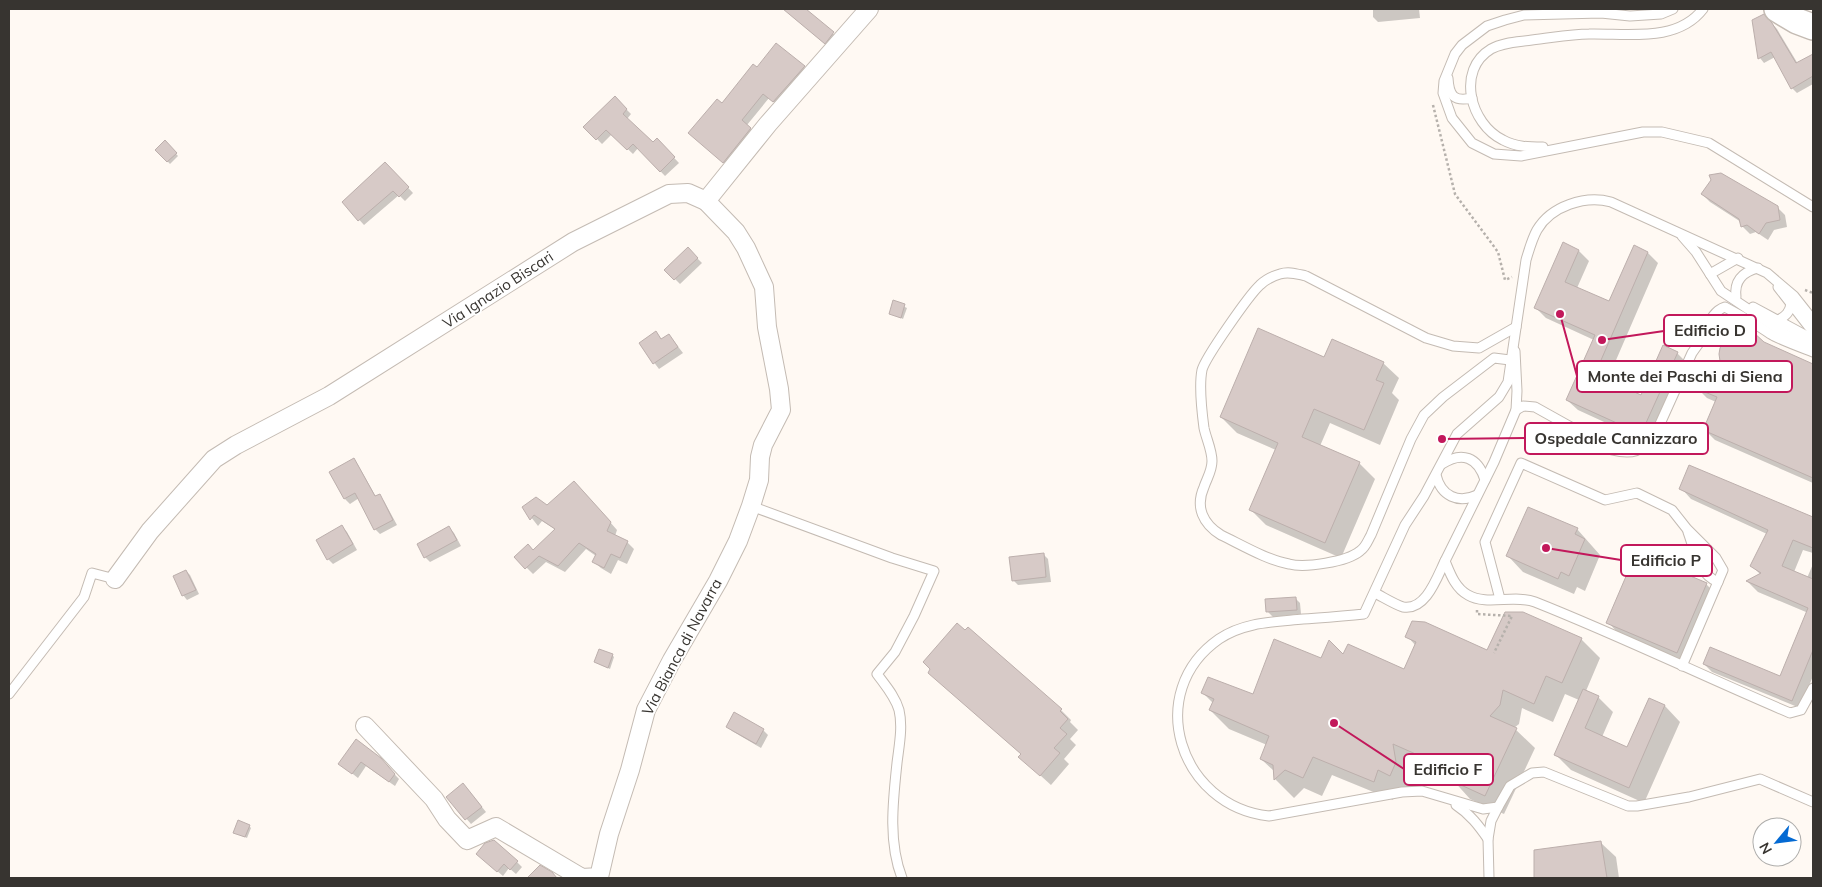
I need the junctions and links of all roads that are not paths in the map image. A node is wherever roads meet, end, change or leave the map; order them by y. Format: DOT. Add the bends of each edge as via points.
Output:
graph roads {
  1 [pos="869,9"];
  2 [pos="1673,9"];
  3 [pos="1703,9"];
  4 [pos="1777,9"];
  5 [pos="1813,27"];
  6 [pos="1448,73"];
  7 [pos="1472,98"];
  8 [pos="1559,147"];
  9 [pos="706,201"];
  10 [pos="1813,207"];
  11 [pos="1680,234"];
  12 [pos="1738,258"];
  13 [pos="1758,268"];
  14 [pos="1767,273"];
  15 [pos="1711,276"];
  16 [pos="1736,297"];
  17 [pos="1791,303"];
  18 [pos="1778,320"];
  19 [pos="1813,320"];
  20 [pos="1516,327"];
  21 [pos="1813,332"];
  22 [pos="1514,337"];
  23 [pos="1487,344"];
  24 [pos="1813,345"];
  25 [pos="1813,352"];
  26 [pos="1494,358"];
  27 [pos="1510,360"];
  28 [pos="1499,397"];
  29 [pos="1516,405"];
  30 [pos="1442,464"];
  31 [pos="1436,475"];
  32 [pos="1485,480"];
  33 [pos="1477,495"];
  34 [pos="751,506"];
  35 [pos="1687,529"];
  36 [pos="1445,561"];
  37 [pos="116,579"];
  38 [pos="1718,582"];
  39 [pos="1375,593"];
  40 [pos="1500,599"];
  41 [pos="1682,666"];
  42 [pos="1813,688"];
  43 [pos="9,694"];
  44 [pos="365,726"];
  45 [pos="1447,798"];
  46 [pos="1813,802"];
  47 [pos="1498,807"];
  48 [pos="1488,839"];
  49 [pos="902,878"];
  50 [pos="1489,878"];
  1 -- 9 [label="street" via="768,124"];
  2 -- 6 [label="lane" via="1661,14 1524,15 1505,20 1487,26 1462,45"];
  3 -- 7 [label="lane" via="1684,26 1653,34 1587,34 1498,46 1486,52 1471,74"];
  4 -- 5 [label="main road"];
  6 -- 7 [label="lane" via="1449,87 1455,98"];
  6 -- 8 [label="lane" via="1443,93 1452,118 1472,143 1494,154 1521,156"];
  7 -- 8 [label="lane" via="1480,119 1503,141 1521,147"];
  8 -- 10 [label="lane" via="1643,132 1684,136 1709,143"];
  9 -- 34 [label="street, Via Bianca di Navarra" via="736,232 764,288 767,328 779,389 781,410 763,445 759,480"];
  9 -- 37 [label="street, Via Ignazio Biscari" via="688,194 669,194 615,220 574,242 329,396 214,459 150,531"];
  11 -- 12 [label="lane"];
  11 -- 15 [label="lane"];
  11 -- 20 [label="lane" via="1603,200 1580,201 1558,210 1537,229 1530,246"];
  12 -- 13 [label="lane"];
  12 -- 15 [label="lane"];
  13 -- 14 [label="lane"];
  13 -- 16 [label="lane" via="1739,278"];
  14 -- 17 [label="lane"];
  14 -- 19 [label="lane" via="1794,296"];
  15 -- 16 [label="lane"];
  15 -- 24 [label="lane" via="1729,298 1787,335"];
  16 -- 18 [label="lane"];
  17 -- 18 [label="lane" via="1787,314"];
  17 -- 21 [label="lane"];
  18 -- 24 [label="lane" via="1805,336"];
  20 -- 22 [label="lane"];
  20 -- 23 [label="lane"];
  22 -- 27 [label="lane"];
  22 -- 29 [label="lane"];
  23 -- 26 [label="lane"];
  23 -- 26 [label="lane" via="1479,348 1453,346 1426,338 1306,276 1287,272 1267,280 1238,315 1202,371 1204,427 1212,460 1200,506 1206,522 1221,535 1289,564 1339,560 1360,552 1366,546 1411,438 1424,415 1442,397"];
  25 -- 29 [label="lane" via="1782,340 1725,307 1719,309 1692,353 1654,435 1648,444 1625,454 1535,407"];
  26 -- 27 [label="lane"];
  27 -- 28 [label="lane" via="1508,382"];
  28 -- 29 [label="lane" via="1509,393 1514,396"];
  28 -- 30 [label="lane" via="1458,434"];
  29 -- 32 [label="lane"];
  30 -- 31 [label="lane"];
  30 -- 32 [label="lane" via="1450,459 1468,458 1476,463"];
  31 -- 33 [label="lane" via="1438,484 1451,497 1460,500"];
  31 -- 39 [label="lane" via="1405,525"];
  32 -- 33 [label="lane"];
  33 -- 36 [label="lane"];
  34 -- 44 [label="street, Via Bianca di Navarra" via="718,581 646,710 599,877 582,878 496,827 467,840 434,799"];
  34 -- 49 [label="lane" via="934,571 895,652 877,674 894,696 900,719 892,807 895,847"];
  35 -- 38 [label="lane" via="1704,573"];
  35 -- 38 [label="lane" via="1716,558 1723,570"];
  35 -- 40 [label="lane" via="1672,510 1637,493 1605,500 1521,463 1485,542"];
  36 -- 39 [label="lane" via="1423,601 1416,606 1404,607"];
  36 -- 40 [label="lane" via="1455,582 1467,595 1477,599"];
  37 -- 43 [label="lane" via="92,573 84,597"];
  38 -- 41 [label="lane"];
  39 -- 45 [label="lane" via="1364,614 1249,626 1232,632 1208,648 1198,657 1183,686 1178,721 1182,750 1207,787 1234,807 1253,814 1268,816 1402,792 1422,792"];
  40 -- 41 [label="lane" via="1532,601"];
  41 -- 42 [label="lane" via="1790,713 1801,710"];
  45 -- 47 [label="lane" via="1483,810"];
  45 -- 48 [label="lane" via="1464,810"];
  46 -- 47 [label="lane" via="1760,779 1689,797 1628,806 1544,772 1532,773 1510,786"];
  47 -- 48 [label="lane" via="1491,821"];
  48 -- 50 [label="lane"];
}
